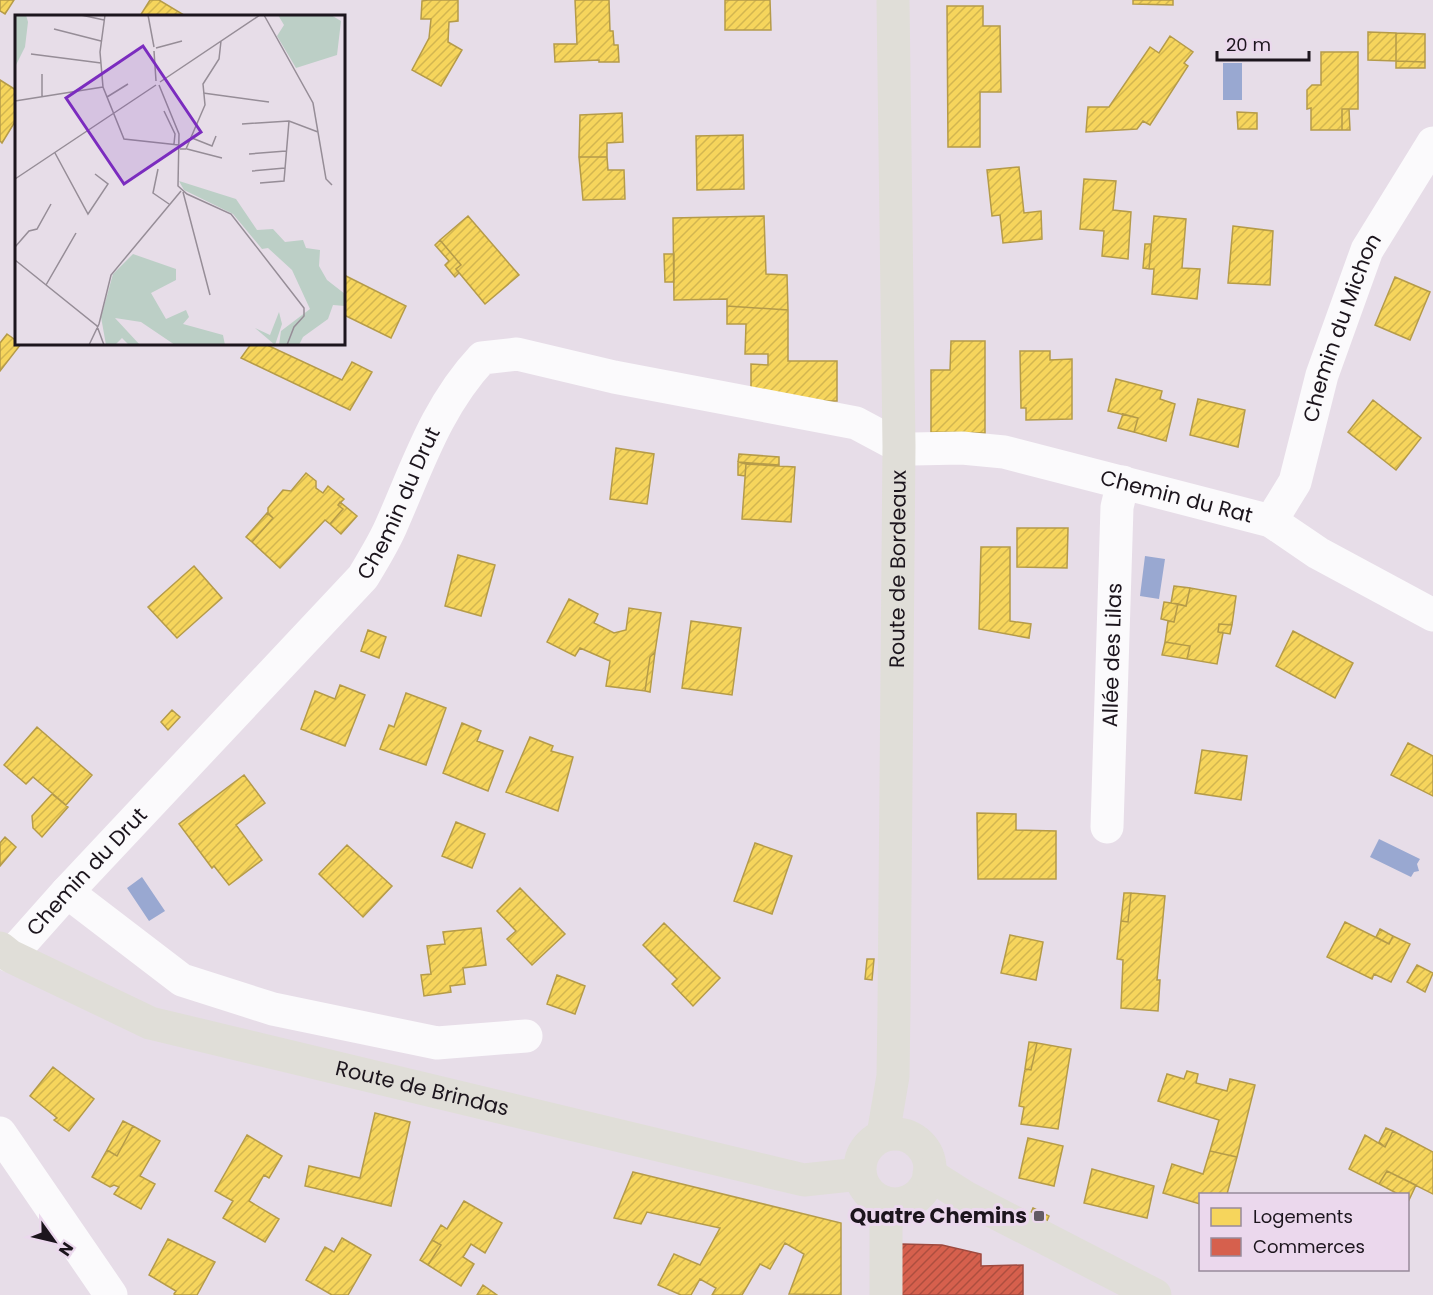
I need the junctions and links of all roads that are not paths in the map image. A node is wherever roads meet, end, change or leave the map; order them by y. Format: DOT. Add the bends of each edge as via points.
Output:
graph roads {
  1 [pos="893,0"];
  2 [pos="1433,143"];
  3 [pos="899,446"];
  4 [pos="1123,482"];
  5 [pos="1271,521"];
  6 [pos="1433,615"];
  7 [pos="1107,827"];
  8 [pos="67,892"];
  9 [pos="5,952"];
  10 [pos="526,1036"];
  11 [pos="0,1135"];
  12 [pos="884,1135"];
  13 [pos="860,1174"];
  14 [pos="929,1174"];
  15 [pos="886,1203"];
  16 [pos="111,1295"];
  17 [pos="886,1295"];
  18 [pos="1155,1295"];
  1 -- 3 [label="main road, Route de Bordeaux"];
  2 -- 5 [label="street, Chemin du Michon" via="1367,250 1322,375 1295,482"];
  3 -- 4 [label="street, Chemin du Rat" via="1004,452"];
  3 -- 8 [label="street, Chemin du Drut" via="856,423 614,377 517,354 482,358 462,379 420,453 392,526 363,577"];
  3 -- 12 [label="main road, Route de Bordeaux" via="893,1076"];
  4 -- 5 [label="street, Chemin du Rat"];
  4 -- 7 [label="street, Allée des Lilas" via="1118,507"];
  5 -- 6 [label="street, Chemin du Rat" via="1318,553"];
  8 -- 9 [label="street, Chemin du Drut"];
  8 -- 10 [label="street" via="182,980 273,1009 437,1043"];
  9 -- 13 [label="main road, Route de Brindas" via="150,1023 804,1180"];
  11 -- 16 [label="street"];
  12 -- 13 [label="main road" via="865,1150"];
  12 -- 14 [label="main road" via="901,1134 918,1142 929,1162"];
  13 -- 15 [label="main road" via="869,1192"];
  14 -- 15 [label="main road" via="918,1194"];
  14 -- 18 [label="main road" via="965,1197"];
  15 -- 17 [label="main road"];
}
